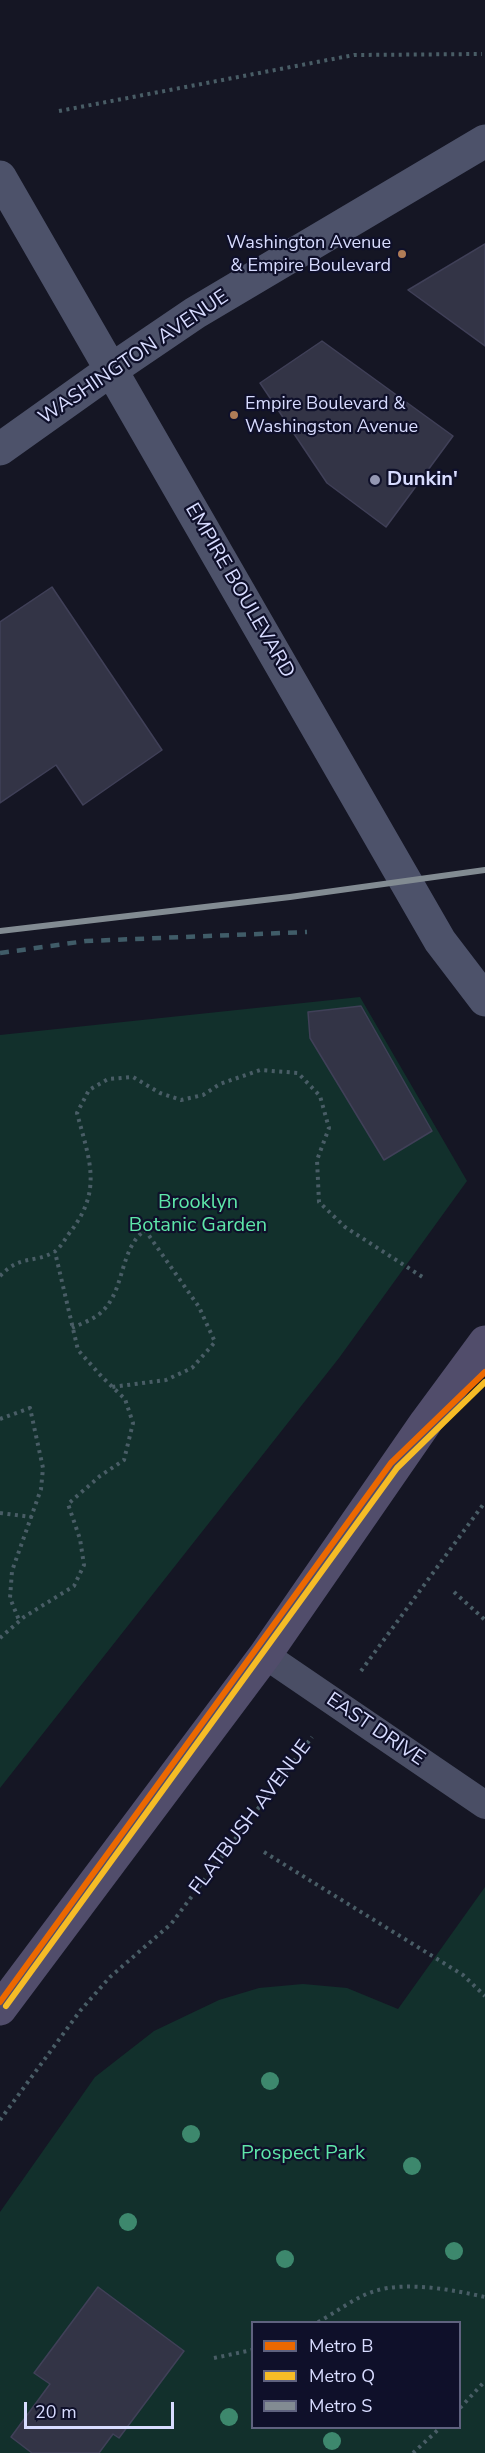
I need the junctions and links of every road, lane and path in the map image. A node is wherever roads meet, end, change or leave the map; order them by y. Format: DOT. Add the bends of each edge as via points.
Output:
graph roads {
  1 [pos="482,54"];
  2 [pos="59,111"];
  3 [pos="485,141"];
  4 [pos="0,177"];
  5 [pos="111,370"];
  6 [pos="0,449"];
  7 [pos="485,1000"];
  8 [pos="55,1252"];
  9 [pos="0,1276"];
  10 [pos="424,1278"];
  11 [pos="72,1328"];
  12 [pos="485,1342"];
  13 [pos="112,1387"];
  14 [pos="0,1419"];
  15 [pos="485,1502"];
  16 [pos="0,1513"];
  17 [pos="32,1517"];
  18 [pos="454,1592"];
  19 [pos="19,1620"];
  20 [pos="485,1620"];
  21 [pos="0,1638"];
  22 [pos="265,1655"];
  23 [pos="337,1704"];
  24 [pos="485,1805"];
  25 [pos="264,1852"];
  26 [pos="485,1996"];
  27 [pos="0,2009"];
  28 [pos="0,2120"];
  29 [pos="485,2297"];
  30 [pos="320,2321"];
  31 [pos="251,2350"];
  32 [pos="214,2358"];
  33 [pos="485,2381"];
  34 [pos="461,2406"];
  35 [pos="438,2429"];
  36 [pos="413,2453"];
  1 -- 2 [label="path" via="354,55"];
  3 -- 5 [label="main road, WASHINGTON AVENUE" via="195,313"];
  4 -- 5 [label="main road, EMPIRE BOULEVARD"];
  5 -- 6 [label="main road, WASHINGTON AVENUE"];
  5 -- 7 [label="main road, EMPIRE BOULEVARD" via="440,941"];
  8 -- 9 [label="path" via="11,1264"];
  8 -- 10 [label="path" via="82,1216 92,1188 91,1163 77,1113 89,1090 108,1079 133,1077 159,1093 181,1100 203,1095 220,1084 260,1070 298,1073 320,1096 329,1128 317,1160 319,1202 345,1227"];
  8 -- 11 [label="path"];
  11 -- 13 [label="path" via="78,1350"];
  11 -- 13 [label="path" via="98,1315 113,1297 135,1237 144,1230 199,1307 215,1342 192,1368 166,1380"];
  12 -- 22 [label="main road"];
  13 -- 19 [label="path" via="125,1399 133,1423 124,1460 68,1504 84,1565 74,1586"];
  14 -- 17 [label="path" via="30,1408 43,1468"];
  15 -- 23 [label="path, FLATBUSH AVENUE"];
  16 -- 17 [label="path"];
  17 -- 19 [label="path" via="12,1570 10,1598"];
  18 -- 20 [label="path"];
  19 -- 21 [label="path"];
  22 -- 23 [label="lane, EAST DRIVE"];
  22 -- 27 [label="main road"];
  23 -- 24 [label="lane, EAST DRIVE"];
  23 -- 28 [label="path, FLATBUSH AVENUE" via="171,1924 110,1977 80,2011"];
  25 -- 26 [label="path" via="463,1975"];
  29 -- 30 [label="path" via="411,2287 375,2291"];
  31 -- 32 [label="path"];
  33 -- 34 [label="path"];
  35 -- 36 [label="path"];
}
